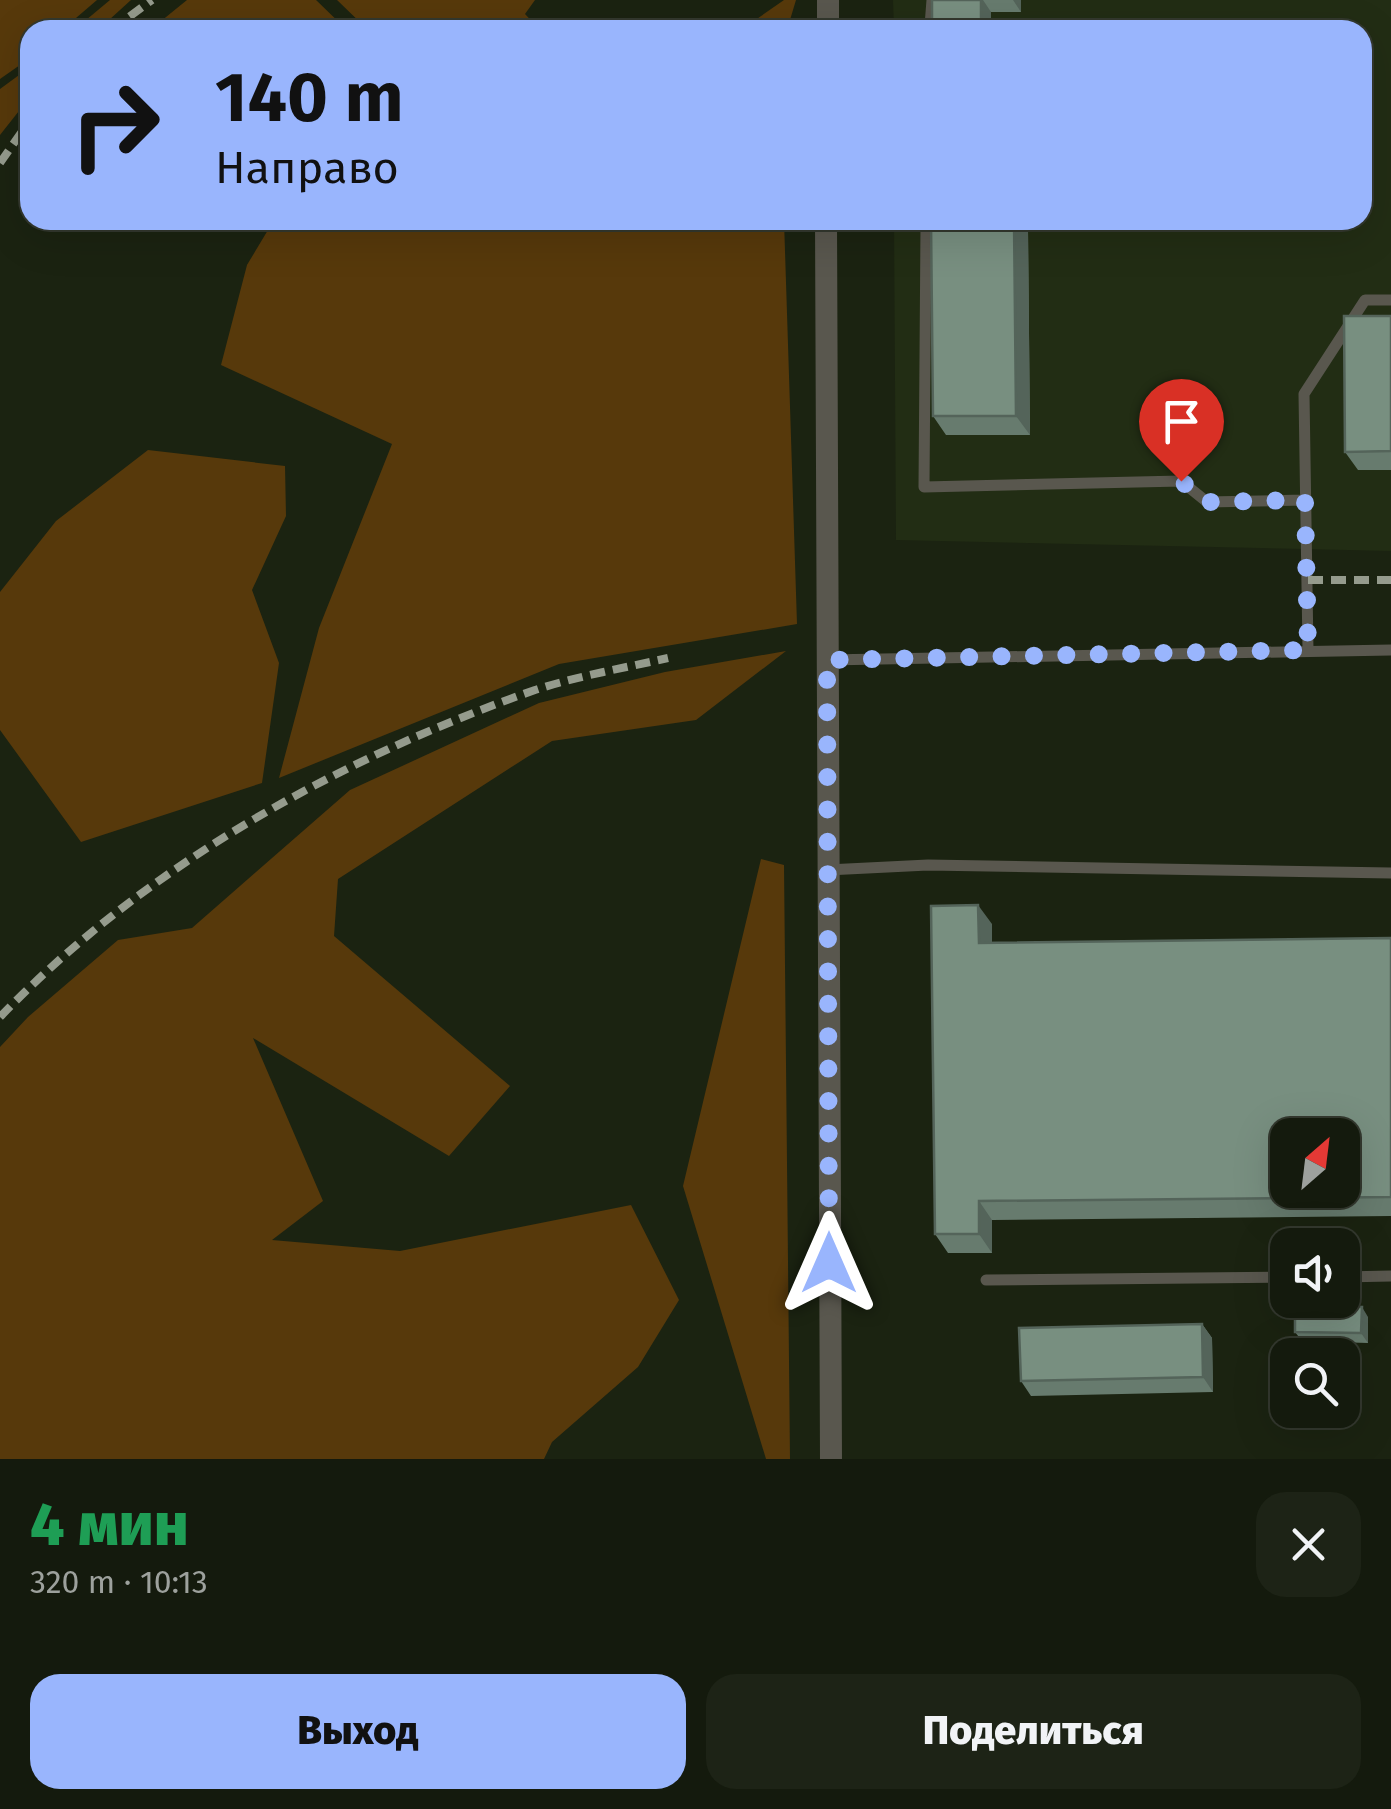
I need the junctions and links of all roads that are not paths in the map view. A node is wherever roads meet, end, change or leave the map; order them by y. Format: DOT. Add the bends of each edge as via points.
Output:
graph roads {
  1 [pos="826,230"];
  2 [pos="926,230"];
  3 [pos="1391,300"];
  4 [pos="1305,500"];
  5 [pos="1308,650"];
  6 [pos="1391,650"];
  7 [pos="827,660"];
  8 [pos="826,870"];
  9 [pos="1391,872"];
  10 [pos="1391,1276"];
  11 [pos="1270,1277"];
  12 [pos="1360,1277"];
  13 [pos="986,1280"];
  14 [pos="830,1459"];
  1 -- 7 [label="street"];
  2 -- 4 [label="lane" via="924,487 1181,481 1207,502"];
  3 -- 4 [label="lane" via="1365,300 1304,394"];
  4 -- 5 [label="lane"];
  5 -- 6 [label="lane"];
  5 -- 7 [label="lane"];
  7 -- 8 [label="street"];
  8 -- 9 [label="lane" via="928,864"];
  8 -- 14 [label="street"];
  10 -- 12 [label="lane"];
  11 -- 13 [label="lane"];
}
